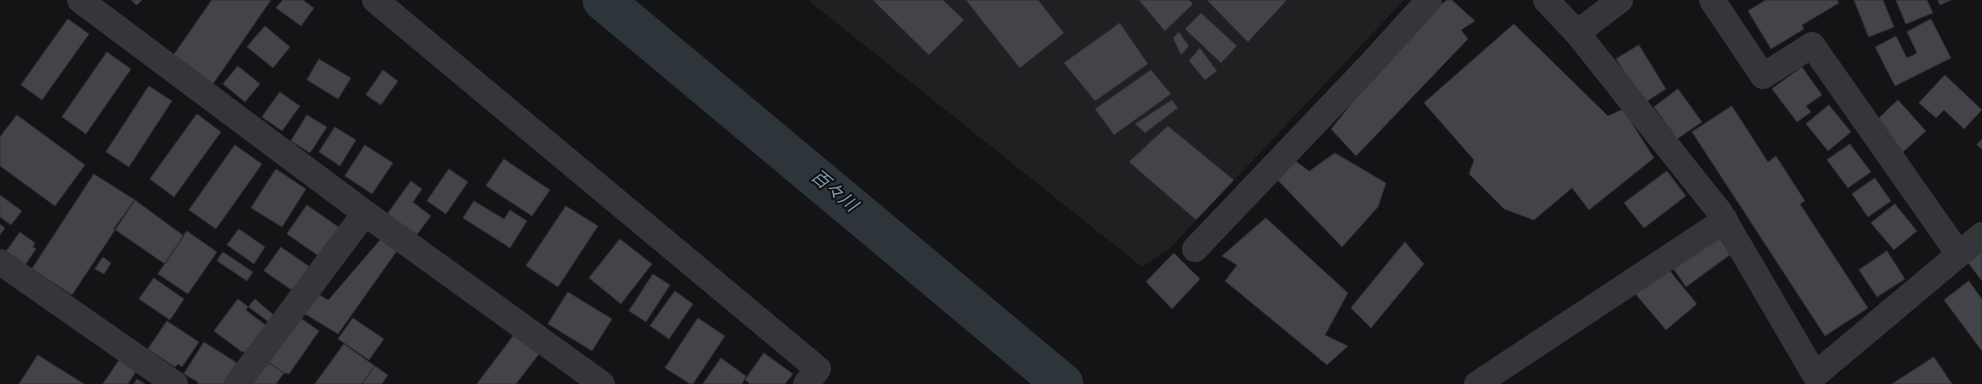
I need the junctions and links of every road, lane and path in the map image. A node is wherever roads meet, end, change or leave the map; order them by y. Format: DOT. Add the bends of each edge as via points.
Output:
graph roads {
  1 [pos="80,0"];
  2 [pos="375,0"];
  3 [pos="1429,0"];
  4 [pos="1546,0"];
  5 [pos="1620,0"];
  6 [pos="1712,0"];
  7 [pos="1576,33"];
  8 [pos="365,213"];
  9 [pos="1724,220"];
  10 [pos="1982,235"];
  11 [pos="1195,249"];
  12 [pos="1958,253"];
  13 [pos="0,262"];
  14 [pos="176,384"];
  15 [pos="236,384"];
  16 [pos="602,384"];
  17 [pos="806,384"];
  18 [pos="1476,384"];
  1 -- 8 [label="street"];
  2 -- 17 [label="street" via="818,369"];
  3 -- 11 [label="street"];
  4 -- 7 [label="street"];
  5 -- 7 [label="street"];
  6 -- 12 [label="street" via="1763,76 1812,45"];
  7 -- 9 [label="street"];
  8 -- 15 [label="street"];
  8 -- 16 [label="street"];
  9 -- 12 [label="street" via="1815,375"];
  9 -- 18 [label="street"];
  10 -- 12 [label="street"];
  13 -- 14 [label="street"];
}
